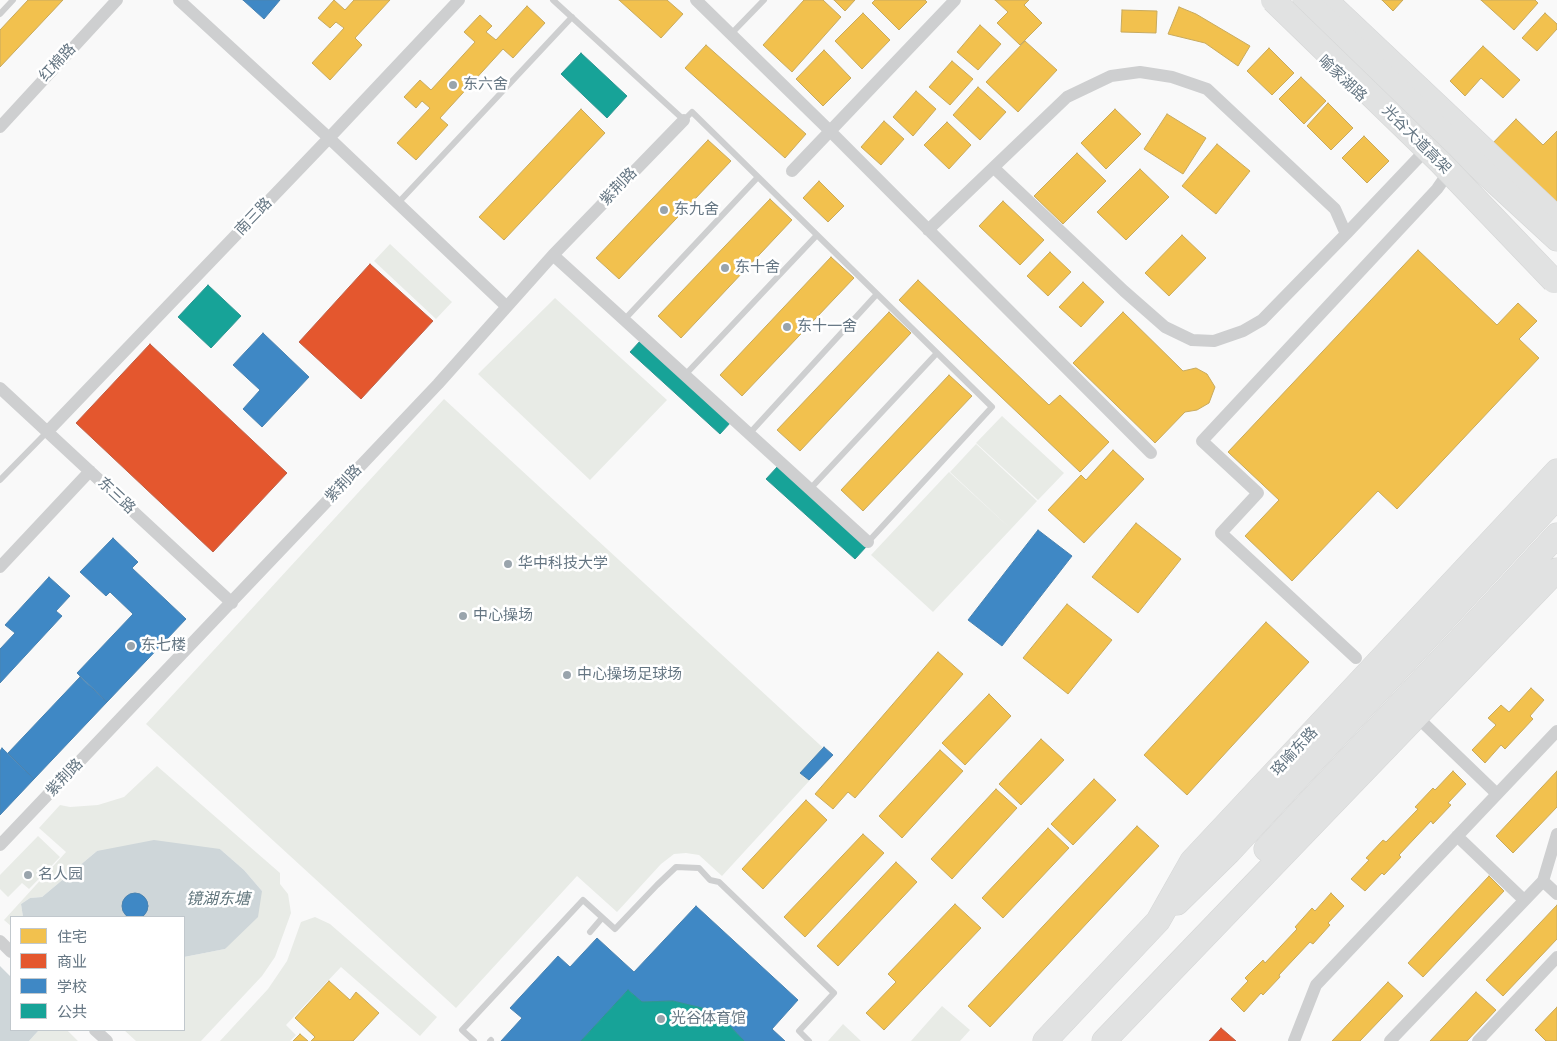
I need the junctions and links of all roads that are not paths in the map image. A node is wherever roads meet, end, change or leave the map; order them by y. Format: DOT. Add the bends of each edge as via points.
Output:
graph roads {
  1 [pos="13,0"];
  2 [pos="117,0"];
  3 [pos="179,0"];
  4 [pos="459,0"];
  5 [pos="553,0"];
  6 [pos="696,0"];
  7 [pos="764,0"];
  8 [pos="955,0"];
  9 [pos="1258,0"];
  10 [pos="1273,0"];
  11 [pos="1305,0"];
  12 [pos="1329,0"];
  13 [pos="0,14"];
  14 [pos="572,18"];
  15 [pos="731,34"];
  16 [pos="684,120"];
  17 [pos="0,126"];
  18 [pos="830,131"];
  19 [pos="329,138"];
  20 [pos="1422,154"];
  21 [pos="994,168"];
  22 [pos="792,171"];
  23 [pos="1446,176"];
  24 [pos="758,177"];
  25 [pos="398,203"];
  26 [pos="1557,216"];
  27 [pos="928,230"];
  28 [pos="1346,234"];
  29 [pos="817,235"];
  30 [pos="1557,238"];
  31 [pos="553,255"];
  32 [pos="1557,282"];
  33 [pos="877,294"];
  34 [pos="506,306"];
  35 [pos="624,320"];
  36 [pos="937,353"];
  37 [pos="685,375"];
  38 [pos="0,388"];
  39 [pos="47,432"];
  40 [pos="749,434"];
  41 [pos="1152,453"];
  42 [pos="90,471"];
  43 [pos="1557,471"];
  44 [pos="0,480"];
  45 [pos="810,489"];
  46 [pos="1557,497"];
  47 [pos="1557,535"];
  48 [pos="868,542"];
  49 [pos="0,567"];
  50 [pos="1557,570"];
  51 [pos="232,603"];
  52 [pos="1356,658"];
  53 [pos="1416,716"];
  54 [pos="1557,731"];
  55 [pos="1497,794"];
  56 [pos="1557,834"];
  57 [pos="1457,836"];
  58 [pos="0,844"];
  59 [pos="1543,881"];
  60 [pos="1557,894"];
  61 [pos="1524,900"];
  62 [pos="602,918"];
  63 [pos="1158,921"];
  64 [pos="590,932"];
  65 [pos="0,941"];
  66 [pos="10,951"];
  67 [pos="1189,952"];
  68 [pos="1557,957"];
  69 [pos="96,1031"];
  70 [pos="107,1041"];
  71 [pos="474,1041"];
  72 [pos="809,1041"];
  73 [pos="1044,1041"];
  74 [pos="1104,1041"];
  75 [pos="1294,1041"];
  76 [pos="1390,1041"];
  77 [pos="1478,1041"];
  1 -- 13 [label="lane"];
  2 -- 17 [label="street, 红棉路"];
  3 -- 19 [label="street"];
  4 -- 19 [label="street, 南三路"];
  5 -- 14 [label="lane"];
  6 -- 15 [label="street"];
  7 -- 15 [label="lane"];
  8 -- 18 [label="street"];
  9 -- 20 [label="main road, 喻家湖路"];
  10 -- 32 [label="highway, 光谷大道高架, bridge"];
  11 -- 30 [label="highway, 光谷大道高架"];
  12 -- 26 [label="main road"];
  14 -- 16 [label="lane"];
  14 -- 25 [label="lane"];
  15 -- 18 [label="street"];
  16 -- 24 [label="lane" via="692,112"];
  16 -- 31 [label="street, 紫荆路"];
  18 -- 22 [label="street"];
  18 -- 27 [label="street"];
  19 -- 25 [label="street"];
  19 -- 39 [label="street, 南三路"];
  20 -- 23 [label="main road, 喻家湖路"];
  20 -- 28 [label="street"];
  21 -- 27 [label="street"];
  21 -- 28 [label="street" via="1067,98 1111,76 1140,72 1172,77 1206,89 1335,209"];
  21 -- 28 [label="street" via="1165,328 1192,340 1214,341 1262,320"];
  23 -- 32 [label="main road, 喻家湖路"];
  23 -- 52 [label="street" via="1432,195 1202,441 1258,494 1222,533"];
  24 -- 29 [label="lane"];
  24 -- 35 [label="lane"];
  25 -- 34 [label="street"];
  27 -- 41 [label="street"];
  29 -- 33 [label="lane"];
  29 -- 37 [label="lane"];
  31 -- 34 [label="street, 紫荆路"];
  31 -- 35 [label="street"];
  33 -- 36 [label="lane"];
  33 -- 40 [label="lane"];
  34 -- 51 [label="street, 紫荆路" via="438,384"];
  35 -- 37 [label="street"];
  36 -- 45 [label="lane"];
  36 -- 48 [label="lane" via="992,407"];
  37 -- 40 [label="street"];
  38 -- 39 [label="street, 东三路"];
  39 -- 42 [label="street, 东三路"];
  39 -- 44 [label="lane"];
  40 -- 45 [label="street"];
  42 -- 49 [label="street"];
  42 -- 51 [label="street, 东三路"];
  43 -- 63 [label="highway, 珞喻东路" via="1192,862"];
  45 -- 48 [label="street"];
  46 -- 63 [label="highway" via="1228,852"];
  47 -- 67 [label="highway" via="1247,870"];
  50 -- 53 [label="highway"];
  51 -- 58 [label="street, 紫荆路"];
  53 -- 55 [label="street"];
  53 -- 67 [label="highway"];
  54 -- 55 [label="street"];
  55 -- 57 [label="street"];
  56 -- 59 [label="street"];
  57 -- 61 [label="street"];
  57 -- 75 [label="street" via="1316,985"];
  59 -- 60 [label="street"];
  59 -- 61 [label="street"];
  61 -- 76 [label="street"];
  62 -- 64 [label="lane"];
  62 -- 71 [label="lane" via="583,900 462,1030"];
  62 -- 72 [label="lane" via="615,930 676,867 699,868 710,880 719,882 834,993 799,1031"];
  63 -- 73 [label="highway, 珞喻东路"];
  65 -- 66 [label="street"];
  67 -- 74 [label="highway"];
  68 -- 77 [label="street"];
  69 -- 70 [label="street"];
}
